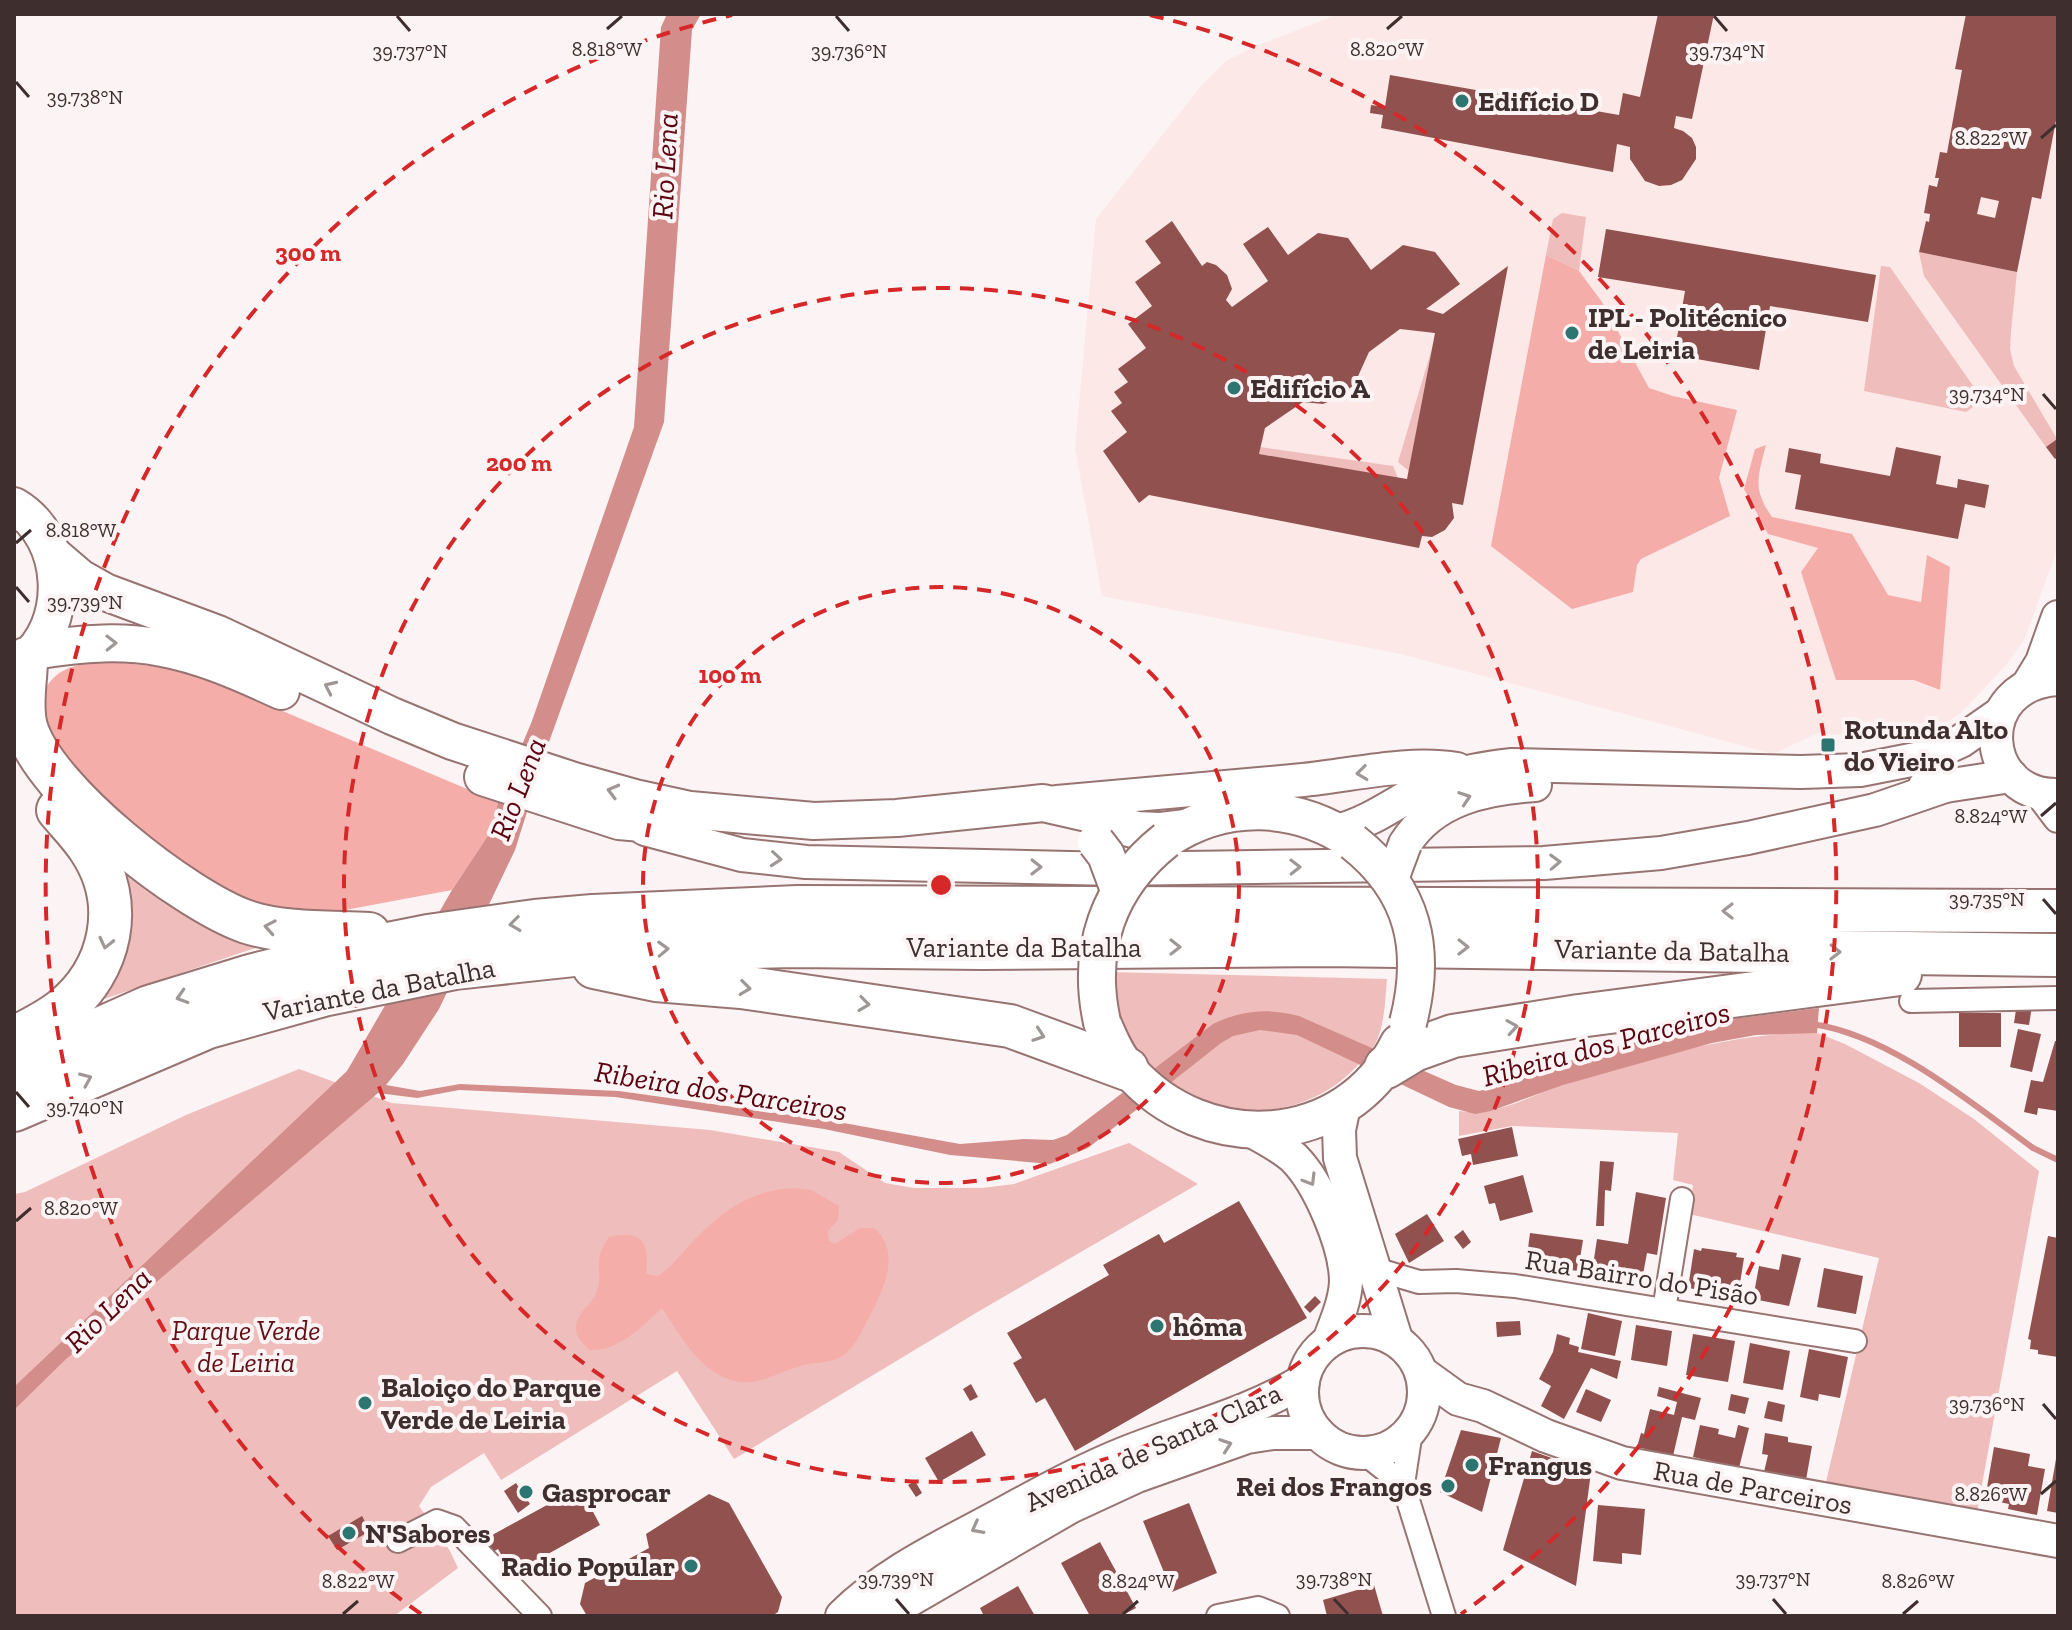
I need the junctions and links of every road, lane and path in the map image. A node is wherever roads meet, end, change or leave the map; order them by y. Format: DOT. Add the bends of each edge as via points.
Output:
graph roads {
  1 [pos="14,506"];
  2 [pos="52,554"];
  3 [pos="2058,617"];
  4 [pos="25,659"];
  5 [pos="2043,682"];
  6 [pos="2001,713"];
  7 [pos="451,753"];
  8 [pos="14,760"];
  9 [pos="1468,771"];
  10 [pos="2011,776"];
  11 [pos="1945,786"];
  12 [pos="571,794"];
  13 [pos="2052,802"];
  14 [pos="1043,803"];
  15 [pos="619,821"];
  16 [pos="1175,834"];
  17 [pos="1345,836"];
  18 [pos="1392,879"];
  19 [pos="1119,890"];
  20 [pos="2058,911"];
  21 [pos="343,944"];
  22 [pos="1991,955"];
  23 [pos="2058,955"];
  24 [pos="558,957"];
  25 [pos="2058,998"];
  26 [pos="1911,1001"];
  27 [pos="14,1038"];
  28 [pos="14,1067"];
  29 [pos="1386,1067"];
  30 [pos="1127,1069"];
  31 [pos="1344,1106"];
  32 [pos="14,1110"];
  33 [pos="1252,1131"];
  34 [pos="1682,1199"];
  35 [pos="1375,1269"];
  36 [pos="1419,1282"];
  37 [pos="1664,1310"];
  38 [pos="1392,1326"];
  39 [pos="1329,1341"];
  40 [pos="1855,1341"];
  41 [pos="1422,1373"];
  42 [pos="1303,1381"];
  43 [pos="1458,1399"];
  44 [pos="1416,1424"];
  45 [pos="1318,1433"];
  46 [pos="1364,1453"];
  47 [pos="1403,1484"];
  48 [pos="398,1541"];
  49 [pos="2058,1541"];
  50 [pos="540,1616"];
  51 [pos="842,1616"];
  52 [pos="882,1616"];
  53 [pos="1218,1616"];
  54 [pos="1278,1616"];
  55 [pos="1444,1616"];
  1 -- 2 [label="main road" via="39,529"];
  2 -- 4 [label="main road" via="58,579 56,605 48,630"];
  7 -- 2 [label="main road, one-way" via="392,716 218,634 105,592"];
  3 -- 5 [label="main road" via="2042,662"];
  4 -- 7 [label="main road, one-way" via="81,644 171,648"];
  21 -- 4 [label="highway, one-way" via="247,922 213,908 126,845 73,794 33,744 25,722"];
  5 -- 6 [label="main road" via="2017,692"];
  6 -- 9 [label="main road" via="1947,749 1860,770 1512,765"];
  6 -- 10 [label="main road" via="1997,746"];
  7 -- 12 [label="main road"];
  8 -- 27 [label="highway, one-way" via="90,849 112,907 102,959 90,981 62,1010"];
  9 -- 14 [label="main road, one-way" via="1400,768"];
  9 -- 17 [label="main road" via="1425,787"];
  10 -- 11 [label="main road"];
  10 -- 13 [label="main road"];
  15 -- 11 [label="main road, one-way" via="719,850 806,862 1114,869 1504,864 1582,861 1732,841 1875,810"];
  18 -- 11 [label="main road, one-way, bridge" via="1405,844 1426,818 1454,801 1494,789 1560,784 1809,792"];
  14 -- 12 [label="main road, one-way" via="814,821"];
  12 -- 15 [label="main road"];
  14 -- 16 [label="main road" via="1137,830"];
  15 -- 19 [label="main road, bridge" via="809,836 1055,824 1084,832 1096,842"];
  16 -- 17 [label="main road" via="1208,818 1262,810 1302,816"];
  16 -- 19 [label="main road, bridge"];
  17 -- 18 [label="main road, bridge"];
  18 -- 29 [label="main road, bridge" via="1409,917 1416,959 1408,1023"];
  19 -- 30 [label="main road, bridge" via="1099,954 1097,996 1102,1022"];
  20 -- 21 [label="highway, Variante da Batalha, one-way" via="854,907 593,916"];
  21 -- 28 [label="highway, Variante da Batalha, one-way" via="149,1007"];
  22 -- 23 [label="highway, Variante da Batalha"];
  24 -- 22 [label="highway, Variante da Batalha, one-way" via="620,950 794,946 1326,945"];
  29 -- 22 [label="highway, one-way" via="1453,1036 1925,971"];
  24 -- 30 [label="highway, one-way" via="656,980 741,987 1010,1026"];
  32 -- 24 [label="highway, Variante da Batalha, one-way" via="208,1027 323,995 455,968"];
  25 -- 26 [label="street"];
  29 -- 31 [label="main road"];
  30 -- 33 [label="main road" via="1190,1116"];
  31 -- 33 [label="main road" via="1304,1124"];
  31 -- 35 [label="main road" via="1340,1158"];
  33 -- 39 [label="main road, one-way" via="1306,1171 1335,1234 1346,1280"];
  34 -- 37 [label="street"];
  35 -- 36 [label="street, Rua Bairro do Pisão"];
  35 -- 38 [label="main road"];
  36 -- 37 [label="street, Rua Bairro do Pisão" via="1515,1286"];
  36 -- 38 [label="street"];
  37 -- 40 [label="street, Rua Bairro do Pisão"];
  38 -- 39 [label="main road" via="1380,1332 1344,1333"];
  38 -- 41 [label="main road"];
  39 -- 42 [label="main road" via="1312,1358"];
  41 -- 43 [label="main road, Rua de Parceiros"];
  41 -- 44 [label="main road" via="1425,1388"];
  42 -- 45 [label="main road" via="1306,1414"];
  42 -- 51 [label="main road, Avenida de Santa Clara, one-way" via="1253,1408 1073,1476 926,1555"];
  43 -- 44 [label="main road"];
  43 -- 49 [label="main road, Rua de Parceiros" via="1622,1463"];
  44 -- 46 [label="main road" via="1396,1445"];
  44 -- 47 [label="street"];
  45 -- 46 [label="main road" via="1342,1450"];
  52 -- 45 [label="main road, Avenida de Santa Clara, one-way" via="1070,1507 1127,1481 1247,1437"];
  46 -- 47 [label="street"];
  47 -- 55 [label="street"];
  48 -- 50 [label="street" via="437,1521 454,1527"];
  53 -- 54 [label="street" via="1258,1608"];
}
